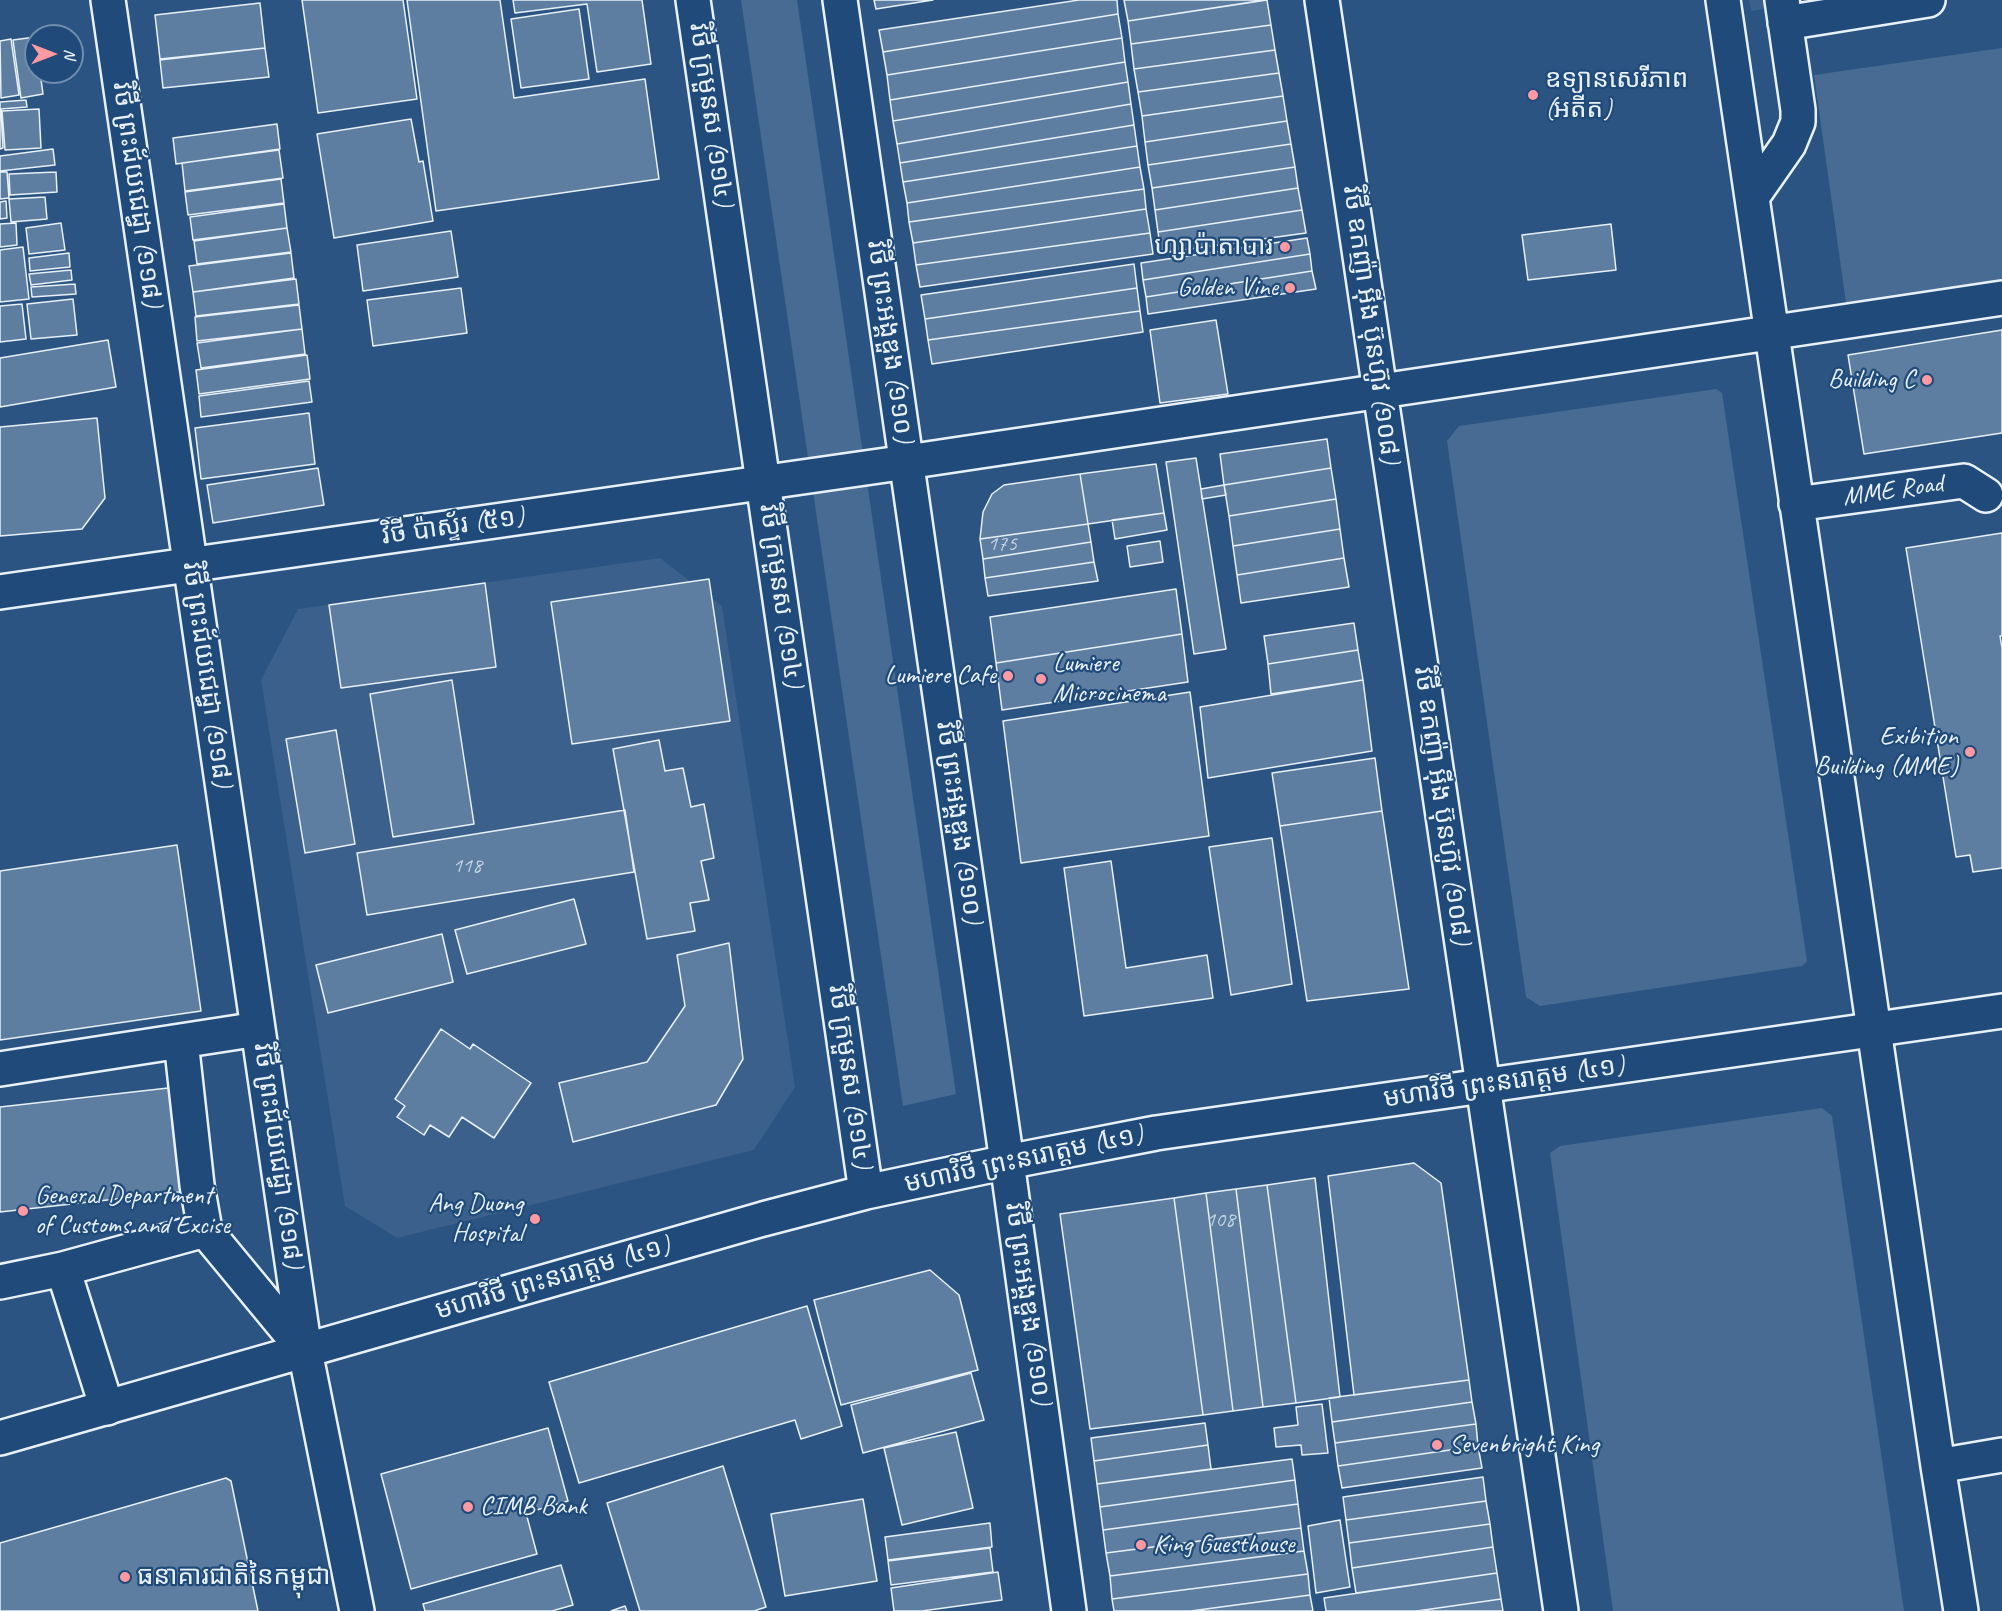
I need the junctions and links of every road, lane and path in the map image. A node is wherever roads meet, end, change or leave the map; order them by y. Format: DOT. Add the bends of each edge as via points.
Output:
graph roads {
  1 [pos="108,0"];
  2 [pos="693,0"];
  3 [pos="840,0"];
  4 [pos="1322,0"];
  5 [pos="1723,0"];
  6 [pos="1928,0"];
  7 [pos="1783,11"];
  8 [pos="1752,197"];
  9 [pos="2002,298"];
  10 [pos="1772,332"];
  11 [pos="1380,393"];
  12 [pos="906,462"];
  13 [pos="763,483"];
  14 [pos="1986,495"];
  15 [pos="1796,504"];
  16 [pos="190,565"];
  17 [pos="0,592"];
  18 [pos="2002,1011"];
  19 [pos="258,1029"];
  20 [pos="1873,1029"];
  21 [pos="181,1041"];
  22 [pos="0,1069"];
  23 [pos="1482,1086"];
  24 [pos="1007,1162"];
  25 [pos="866,1192"];
  26 [pos="205,1230"];
  27 [pos="63,1269"];
  28 [pos="0,1282"];
  29 [pos="305,1351"];
  30 [pos="107,1408"];
  31 [pos="0,1438"];
  32 [pos="2002,1455"];
  33 [pos="1938,1466"];
  34 [pos="357,1611"];
  35 [pos="1070,1611"];
  36 [pos="1561,1611"];
  37 [pos="1961,1611"];
  1 -- 16 [label="street, វិថី ព្រះជ័យជេដ្ធា (១១៨)"];
  2 -- 13 [label="street, វិថី ក្រមួនស (១១៤)"];
  3 -- 12 [label="street, វិថី ព្រះអង្គឌួង (១១០)"];
  4 -- 11 [label="street, វិថី ឧកញ៉ា អ៊ីង ប៊ុនហ៊ូវ (១០៨)"];
  5 -- 8 [label="street"];
  6 -- 7 [label="street"];
  7 -- 8 [label="street" via="1798,122 1789,144"];
  8 -- 10 [label="street"];
  9 -- 10 [label="street, វិថី ប៉ាស្ទ័រ (៥១)"];
  10 -- 11 [label="street, វិថី ប៉ាស្ទ័រ (៥១)"];
  10 -- 15 [label="street"];
  11 -- 12 [label="street, វិថី ប៉ាស្ទ័រ (៥១)"];
  11 -- 23 [label="street, វិថី ឧកញ៉ា អ៊ីង ប៊ុនហ៊ូវ (១០៨)"];
  12 -- 13 [label="street, វិថី ប៉ាស្ទ័រ (៥១)"];
  12 -- 24 [label="street, វិថី ព្រះអង្គឌួង (១១០)"];
  13 -- 16 [label="street, វិថី ប៉ាស្ទ័រ (៥១)"];
  13 -- 25 [label="street, វិថី ក្រមួនស (១១៤)"];
  14 -- 15 [label="street, MME Road" via="1964,481"];
  15 -- 20 [label="street"];
  16 -- 17 [label="street, វិថី ប៉ាស្ទ័រ (៥១)"];
  16 -- 19 [label="street, វិថី ព្រះជ័យជេដ្ធា (១១៨)"];
  18 -- 20 [label="street, មហាវិថី ព្រះនរោត្តម (៤១)"];
  19 -- 21 [label="street"];
  19 -- 29 [label="street, វិថី ព្រះជ័យជេដ្ធា (១១៨)"];
  20 -- 23 [label="street, មហាវិថី ព្រះនរោត្តម (៤១)"];
  20 -- 33 [label="street"];
  21 -- 22 [label="street"];
  21 -- 26 [label="street"];
  23 -- 24 [label="street, មហាវិថី ព្រះនរោត្តម (៤១)" via="1156,1133"];
  23 -- 36 [label="street, វិថី ឧកញ៉ា អ៊ីង ប៊ុនហ៊ូវ (១០៨)"];
  24 -- 25 [label="street, មហាវិថី ព្រះនរោត្តម (៤១)"];
  24 -- 35 [label="street, វិថី ព្រះអង្គឌួង (១១០)"];
  25 -- 29 [label="street, មហាវិថី ព្រះនរោត្តម (៤១)"];
  26 -- 27 [label="street"];
  26 -- 29 [label="street"];
  27 -- 28 [label="street"];
  27 -- 30 [label="street"];
  29 -- 30 [label="street, មហាវិថី ព្រះនរោត្តម (៤១)"];
  29 -- 34 [label="street, វិថី ព្រះជ័យជេដ្ធា (១១៨)"];
  30 -- 31 [label="street, មហាវិថី ព្រះនរោត្តម (៤១)"];
  32 -- 33 [label="street"];
  33 -- 37 [label="street"];
}
